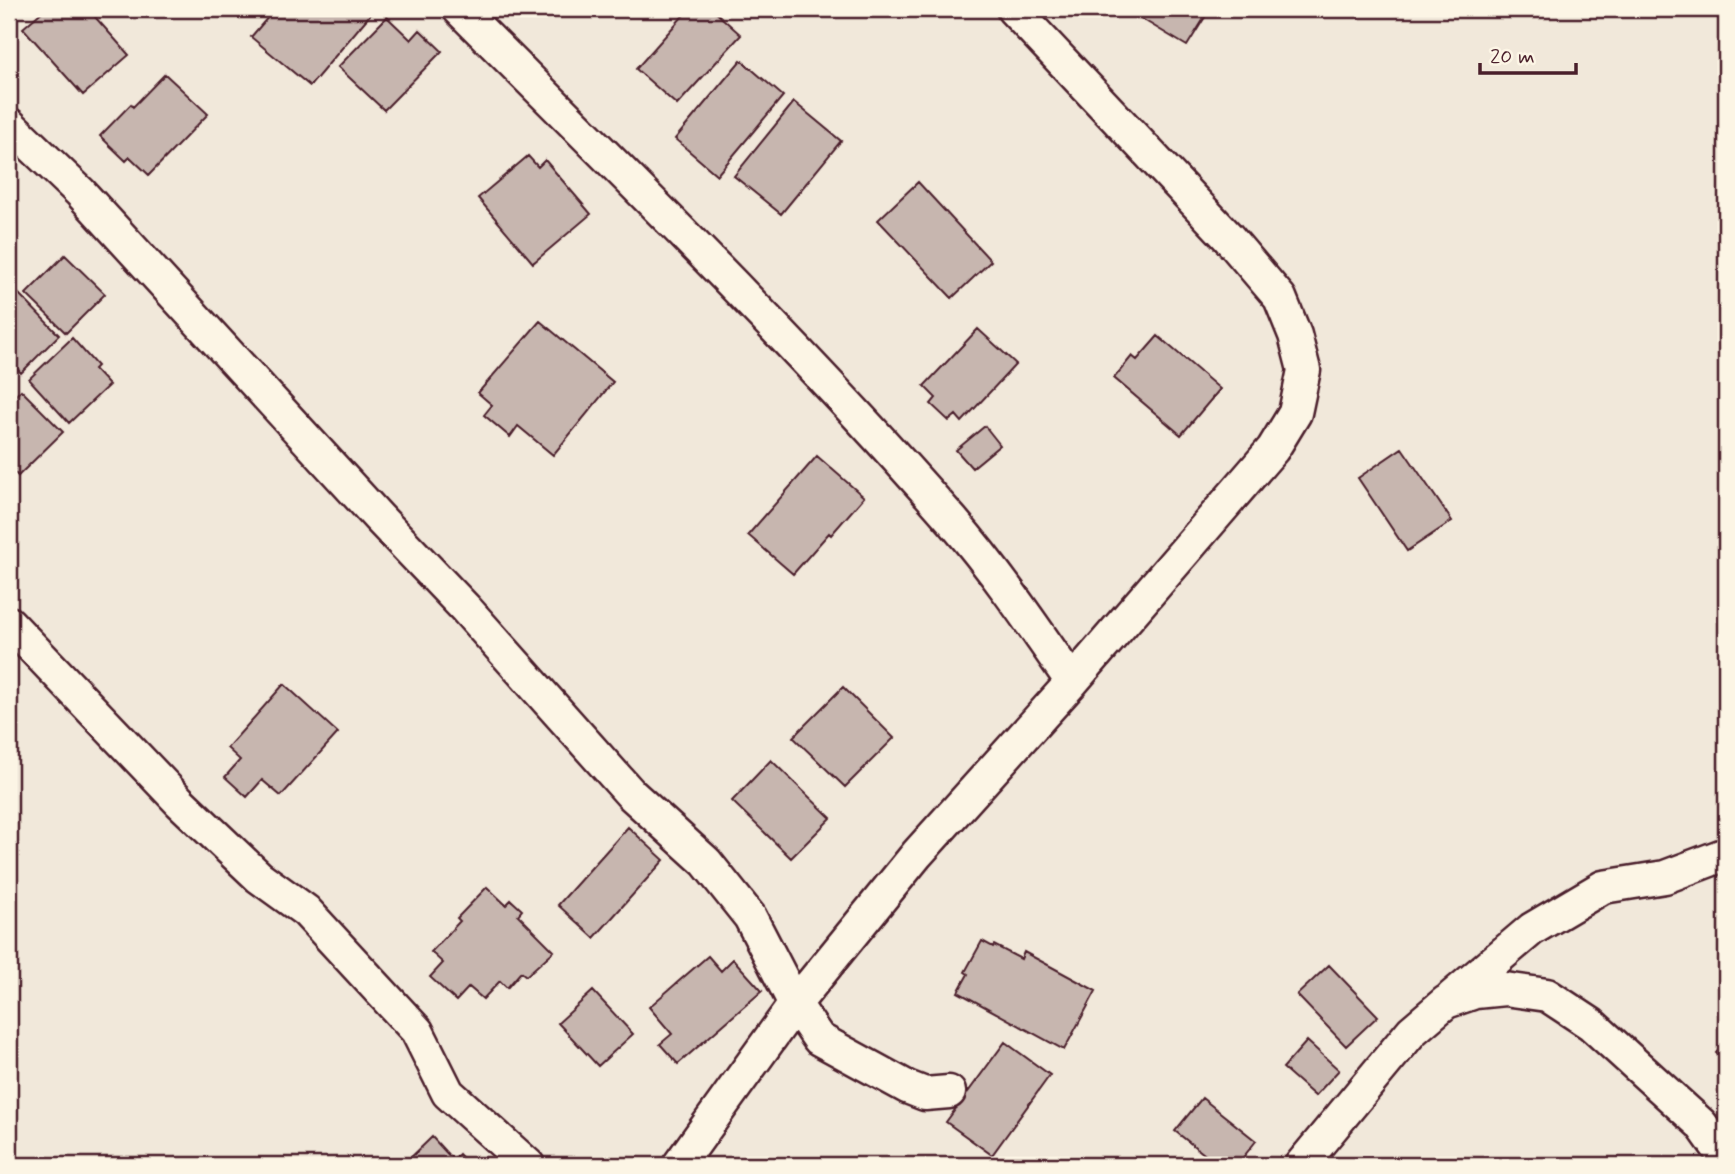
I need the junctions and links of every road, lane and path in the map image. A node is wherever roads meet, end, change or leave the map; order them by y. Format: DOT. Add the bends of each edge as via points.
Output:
graph roads {
  1 [pos="459,9"];
  2 [pos="1013,9"];
  3 [pos="9,124"];
  4 [pos="9,623"];
  5 [pos="1072,682"];
  6 [pos="1726,854"];
  7 [pos="1446,1002"];
  8 [pos="795,1004"];
  9 [pos="949,1091"];
  10 [pos="1726,1158"];
  11 [pos="528,1165"];
  12 [pos="679,1165"];
  13 [pos="1301,1165"];
  1 -- 5 [label="street" via="790,345 953,522"];
  2 -- 5 [label="street" via="1280,298 1304,370 1295,413 1273,449"];
  3 -- 8 [label="street" via="90,202 631,794 706,862 750,917"];
  4 -- 11 [label="street" via="180,802 259,877 306,911 417,1031 448,1093"];
  5 -- 8 [label="street" via="917,854"];
  6 -- 7 [label="street" via="1665,877 1603,887 1532,929"];
  7 -- 10 [label="street" via="1475,992 1505,989 1547,995 1591,1024 1701,1124"];
  7 -- 13 [label="street" via="1412,1031"];
  8 -- 9 [label="street" via="819,1039 916,1091"];
  8 -- 12 [label="street"];
}
